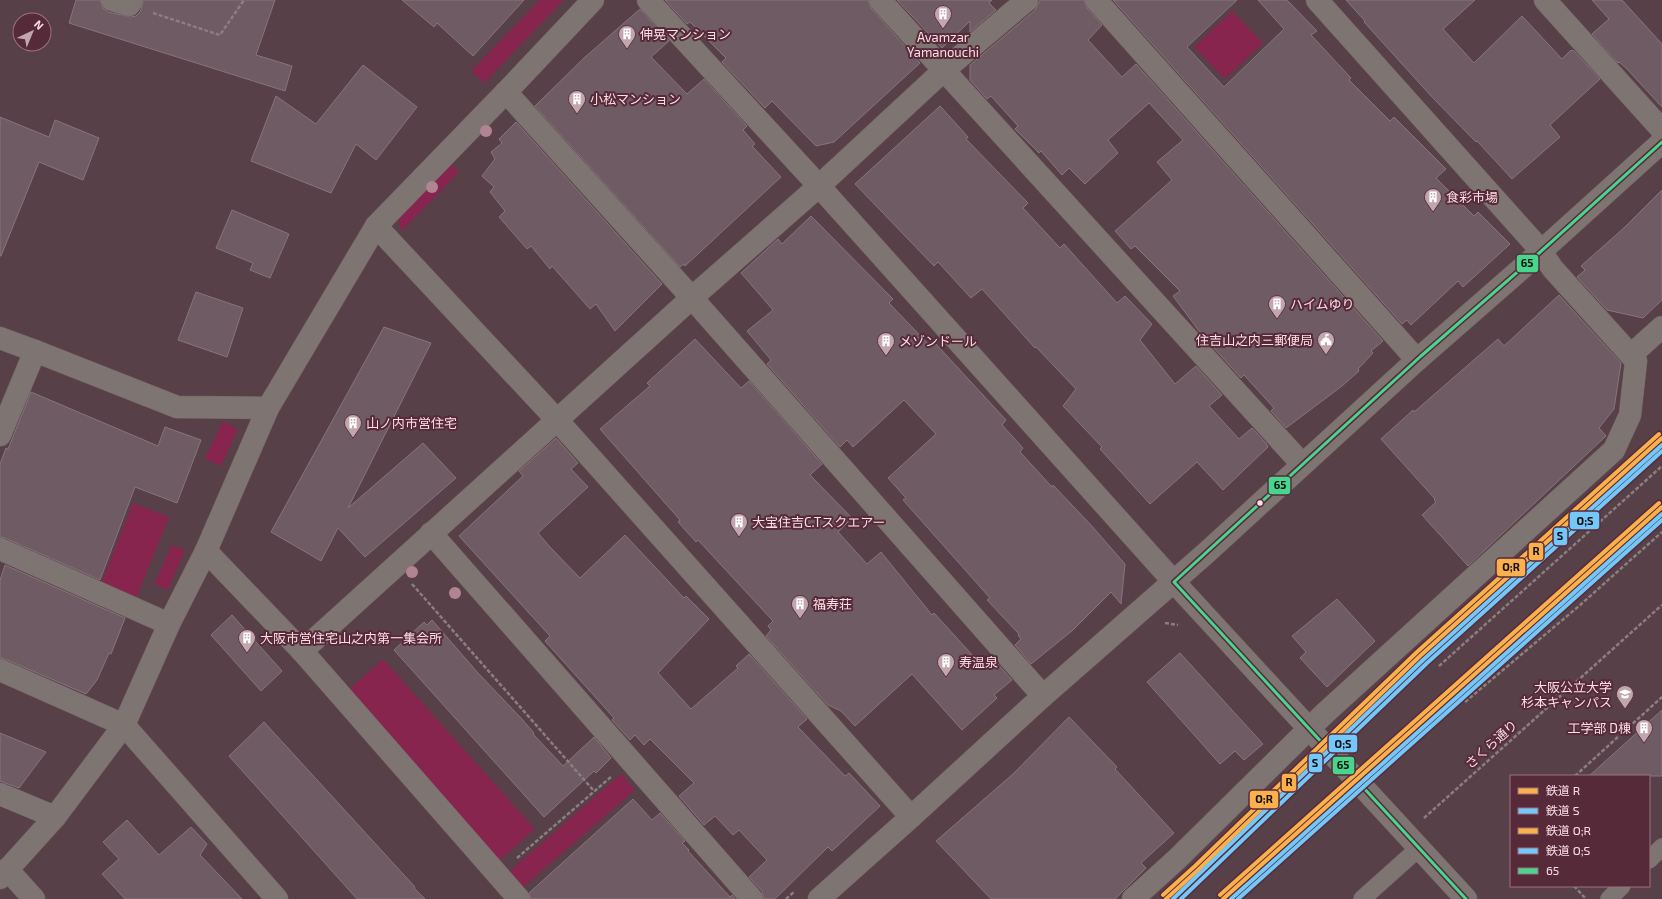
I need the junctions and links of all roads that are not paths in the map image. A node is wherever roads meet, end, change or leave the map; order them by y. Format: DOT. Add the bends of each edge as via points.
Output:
graph roads {
  1 [pos="593,0"];
  2 [pos="648,0"];
  3 [pos="880,0"];
  4 [pos="1027,0"];
  5 [pos="1096,0"];
  6 [pos="1317,0"];
  7 [pos="1546,0"];
  8 [pos="943,71"];
  9 [pos="506,92"];
  10 [pos="1662,130"];
  11 [pos="1662,142"];
  12 [pos="819,186"];
  13 [pos="376,226"];
  14 [pos="1541,251"];
  15 [pos="692,298"];
  16 [pos="1662,327"];
  17 [pos="0,338"];
  18 [pos="35,351"];
  19 [pos="1631,355"];
  20 [pos="1417,360"];
  21 [pos="268,408"];
  22 [pos="556,420"];
  23 [pos="0,435"];
  24 [pos="1302,464"];
  25 [pos="431,533"];
  26 [pos="0,549"];
  27 [pos="206,551"];
  28 [pos="1174,582"];
  29 [pos="169,624"];
  30 [pos="302,651"];
  31 [pos="0,670"];
  32 [pos="1043,696"];
  33 [pos="124,725"];
  34 [pos="1309,729"];
  35 [pos="0,794"];
  36 [pos="55,817"];
  37 [pos="911,817"];
  38 [pos="1412,841"];
  39 [pos="1662,848"];
  40 [pos="1650,859"];
  41 [pos="4,874"];
  42 [pos="1621,887"];
  43 [pos="34,899"];
  44 [pos="277,899"];
  45 [pos="519,899"];
  46 [pos="752,899"];
  47 [pos="819,899"];
  48 [pos="1133,899"];
  49 [pos="1362,899"];
  50 [pos="1466,899"];
  51 [pos="1609,899"];
  1 -- 9 [label="street"];
  2 -- 12 [label="street"];
  3 -- 8 [label="street"];
  4 -- 8 [label="street"];
  5 -- 20 [label="street"];
  6 -- 14 [label="street"];
  7 -- 10 [label="street"];
  8 -- 12 [label="street"];
  8 -- 24 [label="street"];
  9 -- 13 [label="street"];
  9 -- 15 [label="street"];
  11 -- 14 [label="street"];
  12 -- 15 [label="street"];
  12 -- 28 [label="street"];
  13 -- 21 [label="street"];
  13 -- 22 [label="street"];
  14 -- 19 [label="street" via="1553,269"];
  14 -- 20 [label="street"];
  15 -- 22 [label="street"];
  15 -- 32 [label="street"];
  16 -- 19 [label="street"];
  17 -- 18 [label="street"];
  18 -- 21 [label="street" via="177,407"];
  18 -- 23 [label="street"];
  19 -- 34 [label="street" via="1636,361 1630,415 1614,450"];
  20 -- 24 [label="street"];
  21 -- 27 [label="street"];
  22 -- 25 [label="street"];
  22 -- 37 [label="street"];
  24 -- 28 [label="street"];
  25 -- 30 [label="street"];
  25 -- 46 [label="street"];
  26 -- 29 [label="street"];
  27 -- 29 [label="street"];
  27 -- 30 [label="street"];
  28 -- 32 [label="street"];
  28 -- 34 [label="street"];
  29 -- 33 [label="street"];
  30 -- 45 [label="street"];
  31 -- 33 [label="street"];
  32 -- 37 [label="street"];
  33 -- 36 [label="street"];
  33 -- 44 [label="street"];
  34 -- 38 [label="street"];
  34 -- 48 [label="street"];
  35 -- 36 [label="street"];
  36 -- 41 [label="street"];
  37 -- 47 [label="street"];
  38 -- 49 [label="lane"];
  38 -- 50 [label="street"];
  39 -- 40 [label="lane"];
  41 -- 43 [label="street"];
  42 -- 51 [label="lane"];
}
